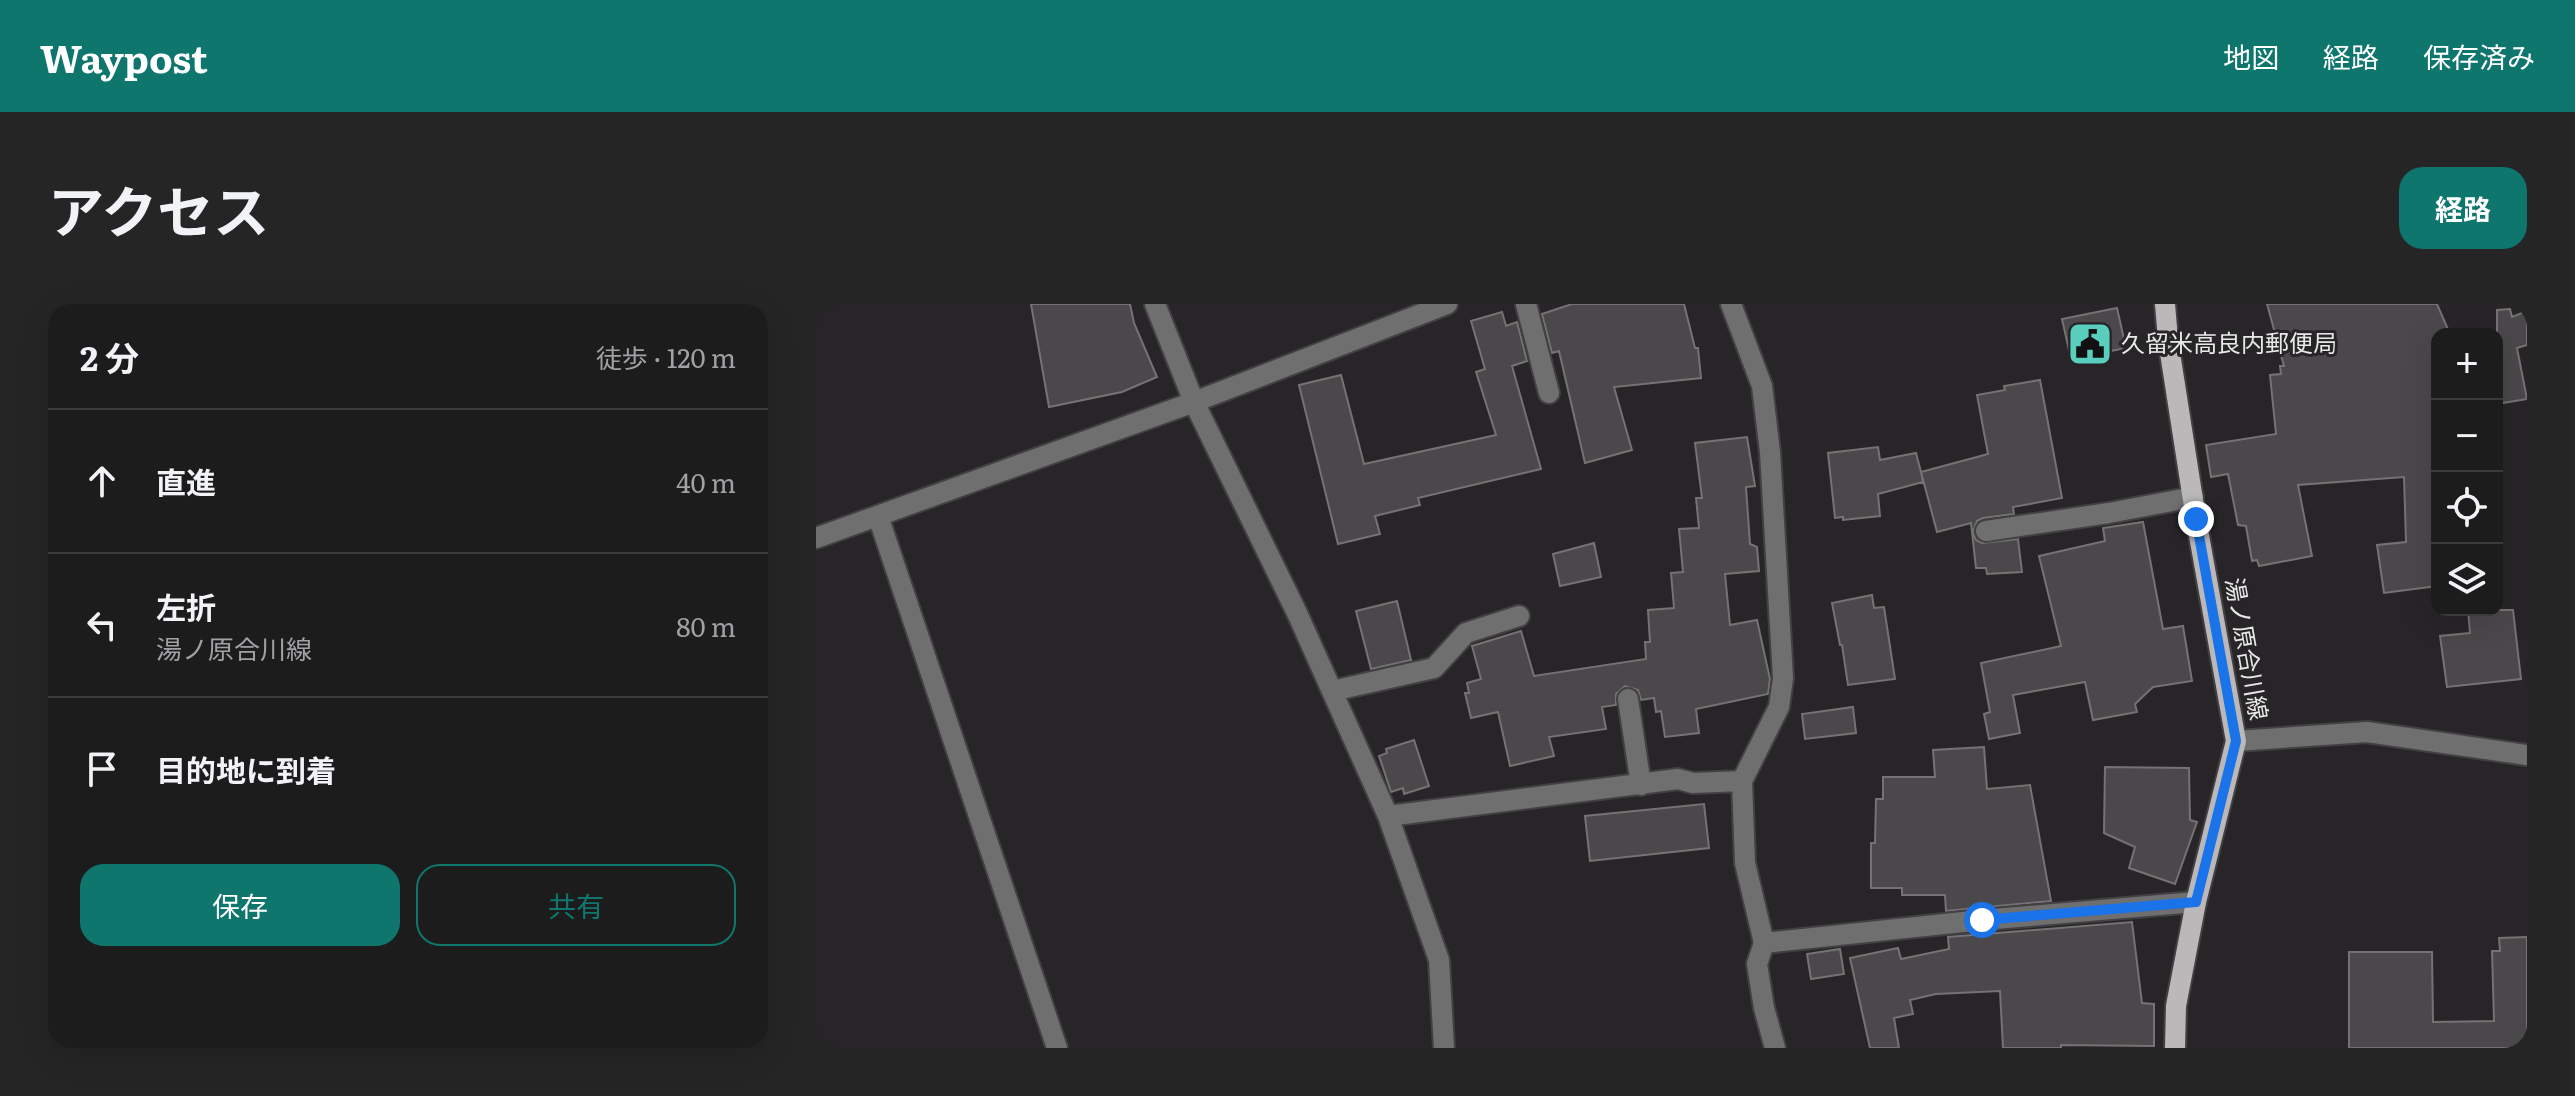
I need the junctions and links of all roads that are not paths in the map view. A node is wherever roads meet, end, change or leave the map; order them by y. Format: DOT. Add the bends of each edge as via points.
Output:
graph roads {
  1 [pos="1155,304"];
  2 [pos="1447,304"];
  3 [pos="1526,304"];
  4 [pos="1731,304"];
  5 [pos="2165,304"];
  6 [pos="1549,393"];
  7 [pos="1194,402"];
  8 [pos="2193,497"];
  9 [pos="878,516"];
  10 [pos="1986,531"];
  11 [pos="816,538"];
  12 [pos="1519,616"];
  13 [pos="1332,691"];
  14 [pos="1628,699"];
  15 [pos="2236,741"];
  16 [pos="2527,755"];
  17 [pos="1742,781"];
  18 [pos="1641,785"];
  19 [pos="1388,816"];
  20 [pos="2196,902"];
  21 [pos="1764,943"];
  22 [pos="1057,1048"];
  23 [pos="1444,1048"];
  24 [pos="1775,1048"];
  25 [pos="2175,1048"];
  1 -- 7 [label="street"];
  2 -- 7 [label="street"];
  3 -- 6 [label="street"];
  4 -- 17 [label="street" via="1762,386 1783,678 1779,707"];
  5 -- 8 [label="main road, 湯ノ原合川線"];
  7 -- 9 [label="street"];
  7 -- 13 [label="street"];
  8 -- 10 [label="street"];
  8 -- 15 [label="main road, 湯ノ原合川線"];
  9 -- 11 [label="street"];
  9 -- 22 [label="street"];
  12 -- 13 [label="street" via="1466,633 1434,668"];
  13 -- 19 [label="street"];
  14 -- 18 [label="street"];
  15 -- 16 [label="street" via="2367,732"];
  15 -- 20 [label="main road, 湯ノ原合川線"];
  17 -- 18 [label="street" via="1678,779"];
  17 -- 21 [label="street" via="1745,863"];
  18 -- 19 [label="street"];
  19 -- 23 [label="street" via="1439,960"];
  20 -- 21 [label="street"];
  20 -- 25 [label="main road, 湯ノ原合川線" via="2176,1006"];
  21 -- 24 [label="street" via="1757,964"];
}
